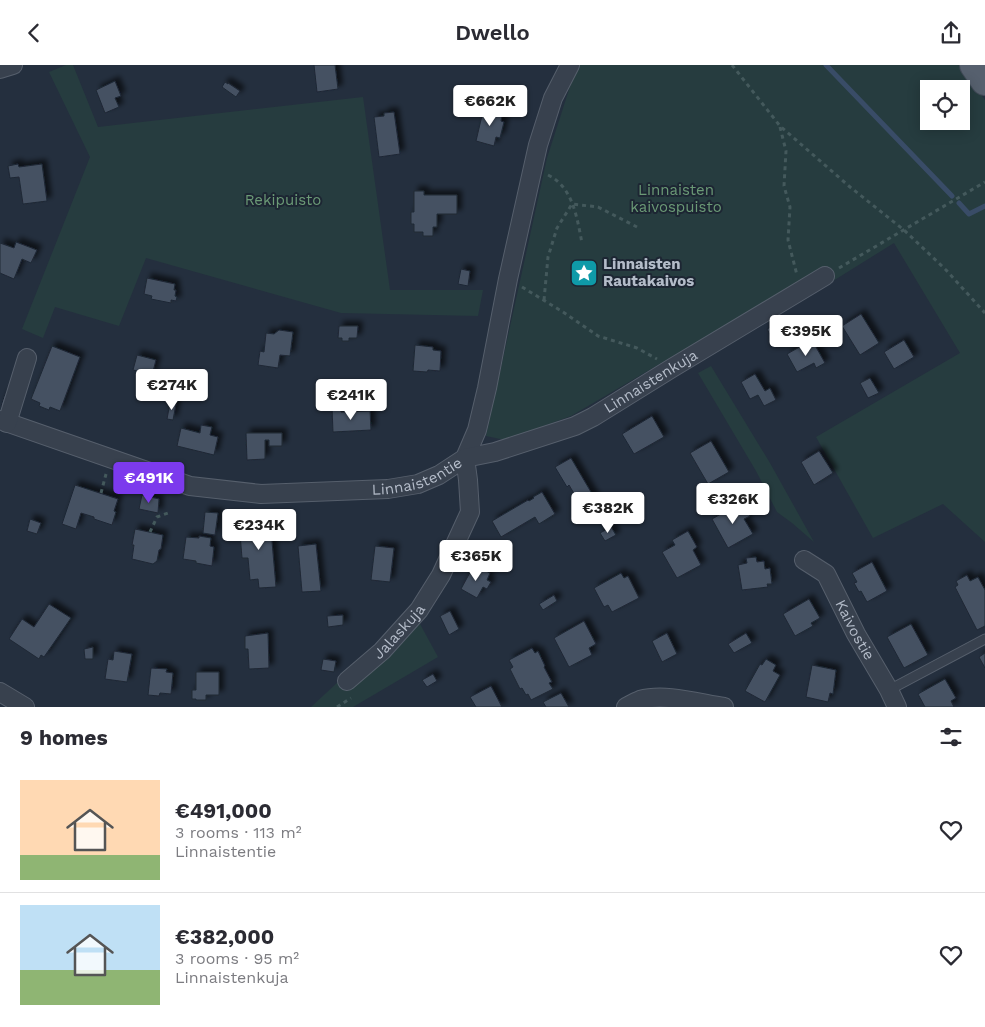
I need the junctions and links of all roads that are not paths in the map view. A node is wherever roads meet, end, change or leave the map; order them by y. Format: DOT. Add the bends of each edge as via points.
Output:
graph roads {
  1 [pos="13,65"];
  2 [pos="570,65"];
  3 [pos="974,65"];
  4 [pos="0,69"];
  5 [pos="985,81"];
  6 [pos="825,276"];
  7 [pos="27,358"];
  8 [pos="4,422"];
  9 [pos="465,458"];
  10 [pos="804,560"];
  11 [pos="985,639"];
  12 [pos="347,681"];
  13 [pos="889,690"];
  14 [pos="0,693"];
  15 [pos="24,707"];
  16 [pos="626,707"];
  17 [pos="724,707"];
  18 [pos="897,707"];
  1 -- 4 [label="street"];
  2 -- 9 [label="street, Linnaistentie" via="553,98 538,145 487,388 477,430"];
  3 -- 5 [label="main road"];
  6 -- 9 [label="street, Linnaistenkuja" via="593,417 495,452"];
  7 -- 8 [label="street"];
  8 -- 9 [label="street, Linnaistentie" via="190,486 261,494 388,489 439,475"];
  9 -- 12 [label="street, Jalaskuja" via="470,512 441,575 413,617 382,651"];
  10 -- 13 [label="street, Kaivostie" via="826,574"];
  11 -- 13 [label="lane"];
  13 -- 18 [label="street, Kaivostie"];
  14 -- 15 [label="street"];
  16 -- 17 [label="street" via="640,700 671,698"];
}
